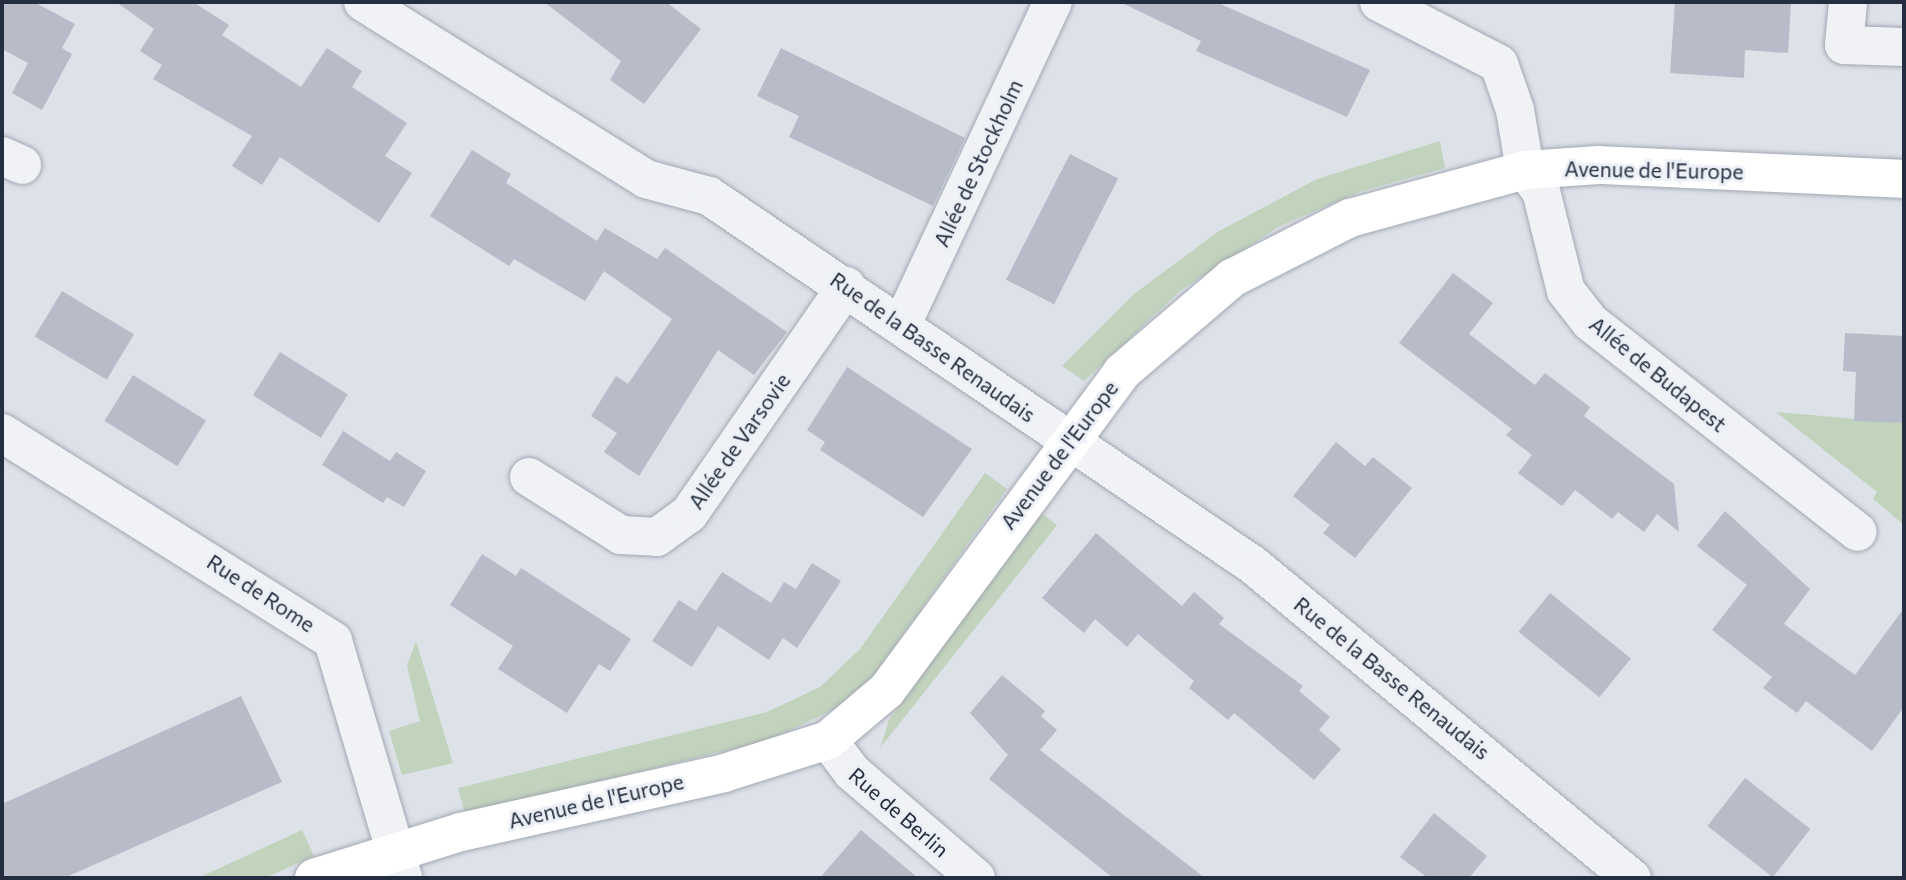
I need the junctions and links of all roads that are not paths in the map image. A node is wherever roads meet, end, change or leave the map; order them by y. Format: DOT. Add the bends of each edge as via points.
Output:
graph roads {
  1 [pos="363,2"];
  2 [pos="1053,2"];
  3 [pos="1379,2"];
  4 [pos="1848,2"];
  5 [pos="1904,47"];
  6 [pos="1525,170"];
  7 [pos="1904,179"];
  8 [pos="846,286"];
  9 [pos="902,324"];
  10 [pos="2,433"];
  11 [pos="1065,442"];
  12 [pos="529,477"];
  13 [pos="1858,532"];
  14 [pos="828,740"];
  15 [pos="399,864"];
  16 [pos="314,878"];
  17 [pos="976,878"];
  18 [pos="1632,878"];
  1 -- 8 [label="street, Rue de la Basse Renaudais" via="646,179 709,196"];
  2 -- 9 [label="street, Allée de Stockholm"];
  3 -- 6 [label="street" via="1499,64 1516,110"];
  4 -- 5 [label="street" via="1844,45"];
  6 -- 7 [label="street, Avenue de l'Europe" via="1599,165"];
  6 -- 11 [label="street, Avenue de l'Europe" via="1361,214 1257,263 1169,326"];
  6 -- 13 [label="street, Allée de Budapest" via="1541,191 1566,291 1590,323"];
  8 -- 9 [label="street, Rue de la Basse Renaudais"];
  8 -- 12 [label="street, Allée de Varsovie" via="690,514 657,537 621,535"];
  9 -- 11 [label="street, Rue de la Basse Renaudais"];
  10 -- 15 [label="street, Rue de Rome" via="333,641"];
  11 -- 14 [label="street, Avenue de l'Europe" via="895,681"];
  11 -- 18 [label="street, Rue de la Basse Renaudais" via="1252,565"];
  14 -- 15 [label="street, Avenue de l'Europe"];
  14 -- 17 [label="street, Rue de Berlin" via="852,772"];
  15 -- 16 [label="street, Avenue de l'Europe"];
}
